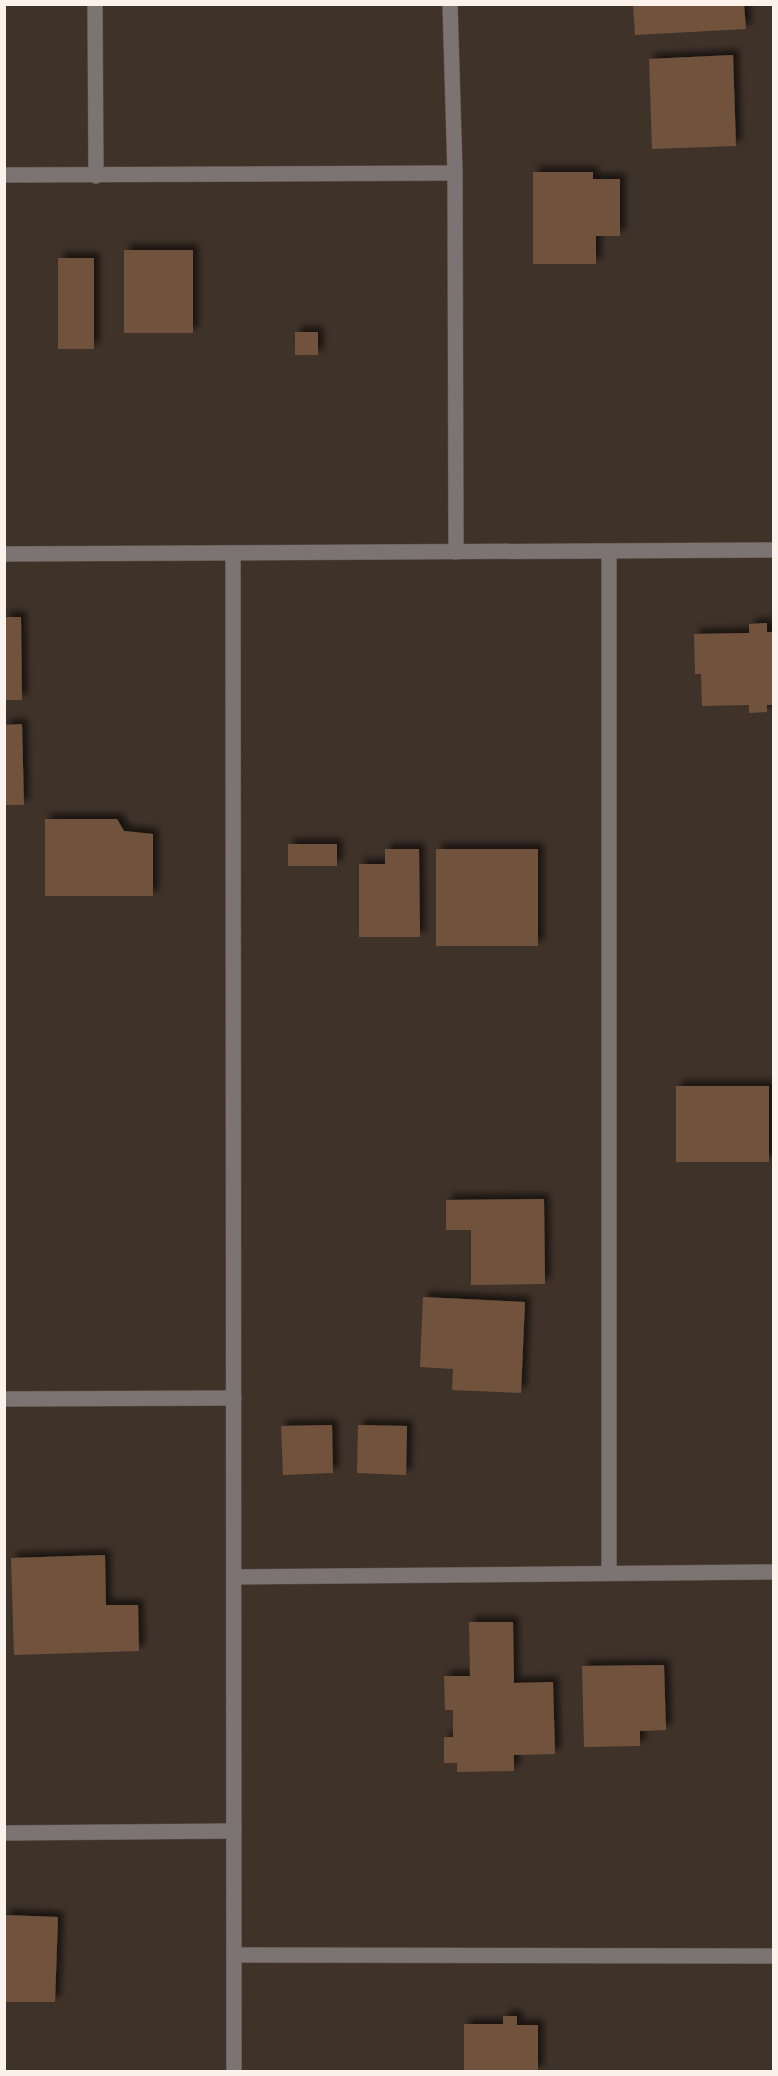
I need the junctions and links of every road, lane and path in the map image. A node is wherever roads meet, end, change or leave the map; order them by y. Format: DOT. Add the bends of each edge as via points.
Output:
graph roads {
  1 [pos="95,4"];
  2 [pos="450,4"];
  3 [pos="455,173"];
  4 [pos="4,175"];
  5 [pos="96,176"];
  6 [pos="774,550"];
  7 [pos="456,552"];
  8 [pos="609,552"];
  9 [pos="232,553"];
  10 [pos="4,554"];
  11 [pos="234,1398"];
  12 [pos="4,1399"];
  13 [pos="774,1572"];
  14 [pos="609,1573"];
  15 [pos="234,1577"];
  16 [pos="234,1831"];
  17 [pos="4,1833"];
  18 [pos="234,1955"];
  19 [pos="774,1956"];
  20 [pos="234,2072"];
  1 -- 5 [label="street"];
  2 -- 3 [label="street"];
  3 -- 5 [label="street"];
  3 -- 7 [label="street"];
  4 -- 5 [label="street"];
  6 -- 8 [label="street"];
  7 -- 8 [label="street"];
  7 -- 9 [label="street"];
  8 -- 14 [label="street"];
  9 -- 10 [label="street"];
  9 -- 11 [label="street"];
  11 -- 12 [label="street"];
  11 -- 15 [label="street"];
  13 -- 14 [label="street"];
  14 -- 15 [label="street"];
  15 -- 16 [label="street"];
  16 -- 17 [label="street"];
  16 -- 18 [label="street"];
  18 -- 19 [label="street"];
  18 -- 20 [label="street"];
}
